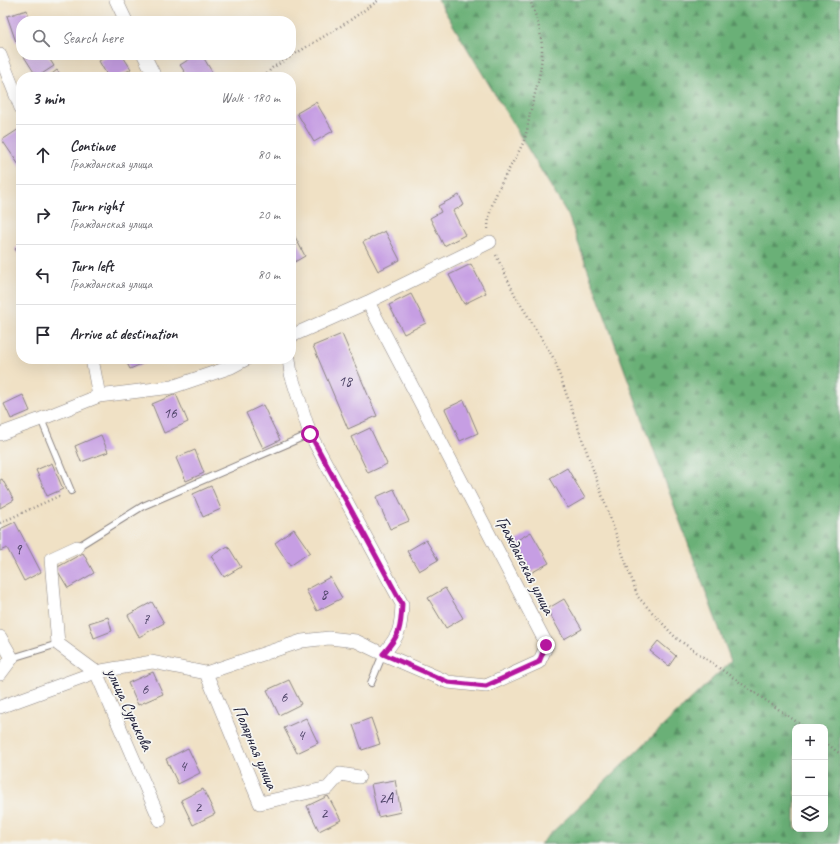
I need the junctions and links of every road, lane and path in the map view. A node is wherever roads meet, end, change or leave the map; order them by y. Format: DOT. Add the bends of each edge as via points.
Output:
graph roads {
  1 [pos="116,0"];
  2 [pos="379,0"];
  3 [pos="530,0"];
  4 [pos="124,16"];
  5 [pos="296,54"];
  6 [pos="0,55"];
  7 [pos="146,60"];
  8 [pos="285,60"];
  9 [pos="152,72"];
  10 [pos="268,72"];
  11 [pos="16,95"];
  12 [pos="490,242"];
  13 [pos="368,302"];
  14 [pos="296,334"];
  15 [pos="93,364"];
  16 [pos="237,364"];
  17 [pos="290,364"];
  18 [pos="99,396"];
  19 [pos="41,419"];
  20 [pos="0,434"];
  21 [pos="310,434"];
  22 [pos="71,491"];
  23 [pos="0,523"];
  24 [pos="77,547"];
  25 [pos="0,637"];
  26 [pos="58,644"];
  27 [pos="383,654"];
  28 [pos="12,658"];
  29 [pos="96,672"];
  30 [pos="206,673"];
  31 [pos="0,674"];
  32 [pos="371,683"];
  33 [pos="0,707"];
  34 [pos="800,724"];
  35 [pos="828,744"];
  36 [pos="840,754"];
  37 [pos="359,777"];
  38 [pos="160,820"];
  1 -- 4 [label="street"];
  2 -- 5 [label="path"];
  3 -- 12 [label="path" via="539,26 541,60 524,142 491,209 488,226"];
  6 -- 11 [label="street"];
  7 -- 9 [label="street"];
  8 -- 10 [label="path"];
  12 -- 13 [label="street"];
  12 -- 34 [label="path" via="515,295 554,359 638,597 676,638"];
  13 -- 14 [label="street"];
  13 -- 27 [label="street, Гражданская улица" via="546,645 539,662 486,686 448,682"];
  15 -- 18 [label="street"];
  16 -- 18 [label="street" via="172,387"];
  17 -- 21 [label="street"];
  18 -- 19 [label="street"];
  19 -- 20 [label="street"];
  19 -- 22 [label="lane"];
  21 -- 24 [label="lane" via="143,506"];
  21 -- 27 [label="street" via="402,604 401,625 395,641"];
  22 -- 23 [label="path"];
  24 -- 26 [label="street" via="50,559"];
  25 -- 28 [label="street"];
  26 -- 28 [label="lane"];
  26 -- 29 [label="street, улица Сурикова"];
  27 -- 30 [label="street, Гражданская улица" via="356,641 322,638 302,641"];
  27 -- 32 [label="lane"];
  28 -- 31 [label="street"];
  29 -- 30 [label="street" via="152,662"];
  29 -- 33 [label="street"];
  29 -- 38 [label="street, улица Сурикова"];
  30 -- 37 [label="street, Полярная улица" via="260,803 328,788 340,774"];
  35 -- 36 [label="path"];
}
